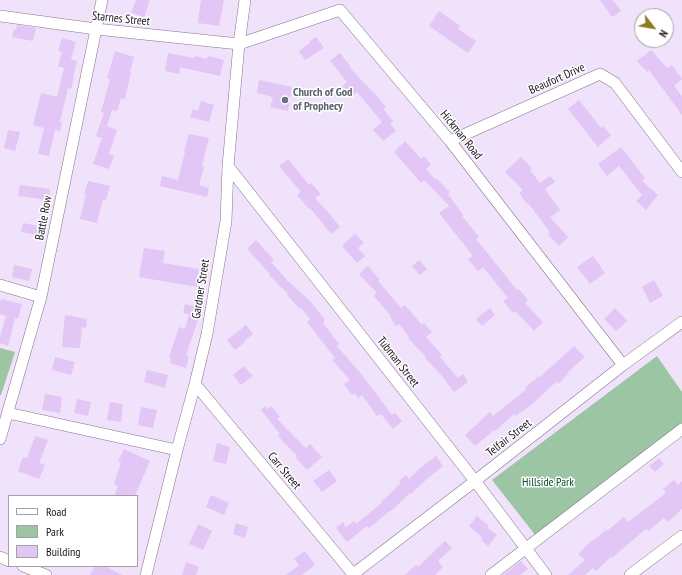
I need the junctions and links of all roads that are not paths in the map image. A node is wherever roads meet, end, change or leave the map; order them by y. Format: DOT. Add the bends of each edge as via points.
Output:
graph roads {
  1 [pos="102,0"];
  2 [pos="245,0"];
  3 [pos="0,16"];
  4 [pos="96,29"];
  5 [pos="239,44"];
  6 [pos="450,141"];
  7 [pos="228,166"];
  8 [pos="682,172"];
  9 [pos="0,285"];
  10 [pos="41,297"];
  11 [pos="682,322"];
  12 [pos="623,365"];
  13 [pos="195,384"];
  14 [pos="8,412"];
  15 [pos="682,429"];
  16 [pos="0,439"];
  17 [pos="176,450"];
  18 [pos="475,481"];
  19 [pos="682,536"];
  20 [pos="526,548"];
  21 [pos="26,567"];
  22 [pos="46,575"];
  23 [pos="146,575"];
  24 [pos="353,575"];
  25 [pos="491,575"];
  26 [pos="546,575"];
  27 [pos="630,575"];
  1 -- 4 [label="street, Battle Row"];
  2 -- 5 [label="street, Gardner Street"];
  3 -- 4 [label="street, Starnes Street"];
  4 -- 5 [label="street, Starnes Street"];
  4 -- 10 [label="street, Battle Row"];
  5 -- 6 [label="street, Hickman Road" via="340,10"];
  5 -- 7 [label="street, Gardner Street"];
  6 -- 8 [label="street, Beaufort Drive" via="600,74 615,83"];
  6 -- 12 [label="street, Hickman Road"];
  7 -- 13 [label="street, Gardner Street" via="226,221 207,334"];
  7 -- 18 [label="street, Tubman Street"];
  9 -- 10 [label="street"];
  10 -- 14 [label="street, Battle Row"];
  11 -- 12 [label="street, Telfair Street"];
  12 -- 18 [label="street, Telfair Street"];
  13 -- 17 [label="street, Gardner Street"];
  13 -- 24 [label="street, Carr Street"];
  14 -- 16 [label="street, Battle Row"];
  14 -- 17 [label="street"];
  15 -- 20 [label="street"];
  17 -- 23 [label="street, Gardner Street"];
  18 -- 20 [label="street, Tubman Street"];
  18 -- 24 [label="street, Telfair Street"];
  19 -- 27 [label="street"];
  20 -- 25 [label="street"];
  20 -- 26 [label="street, Tubman Street"];
  21 -- 22 [label="street"];
}
